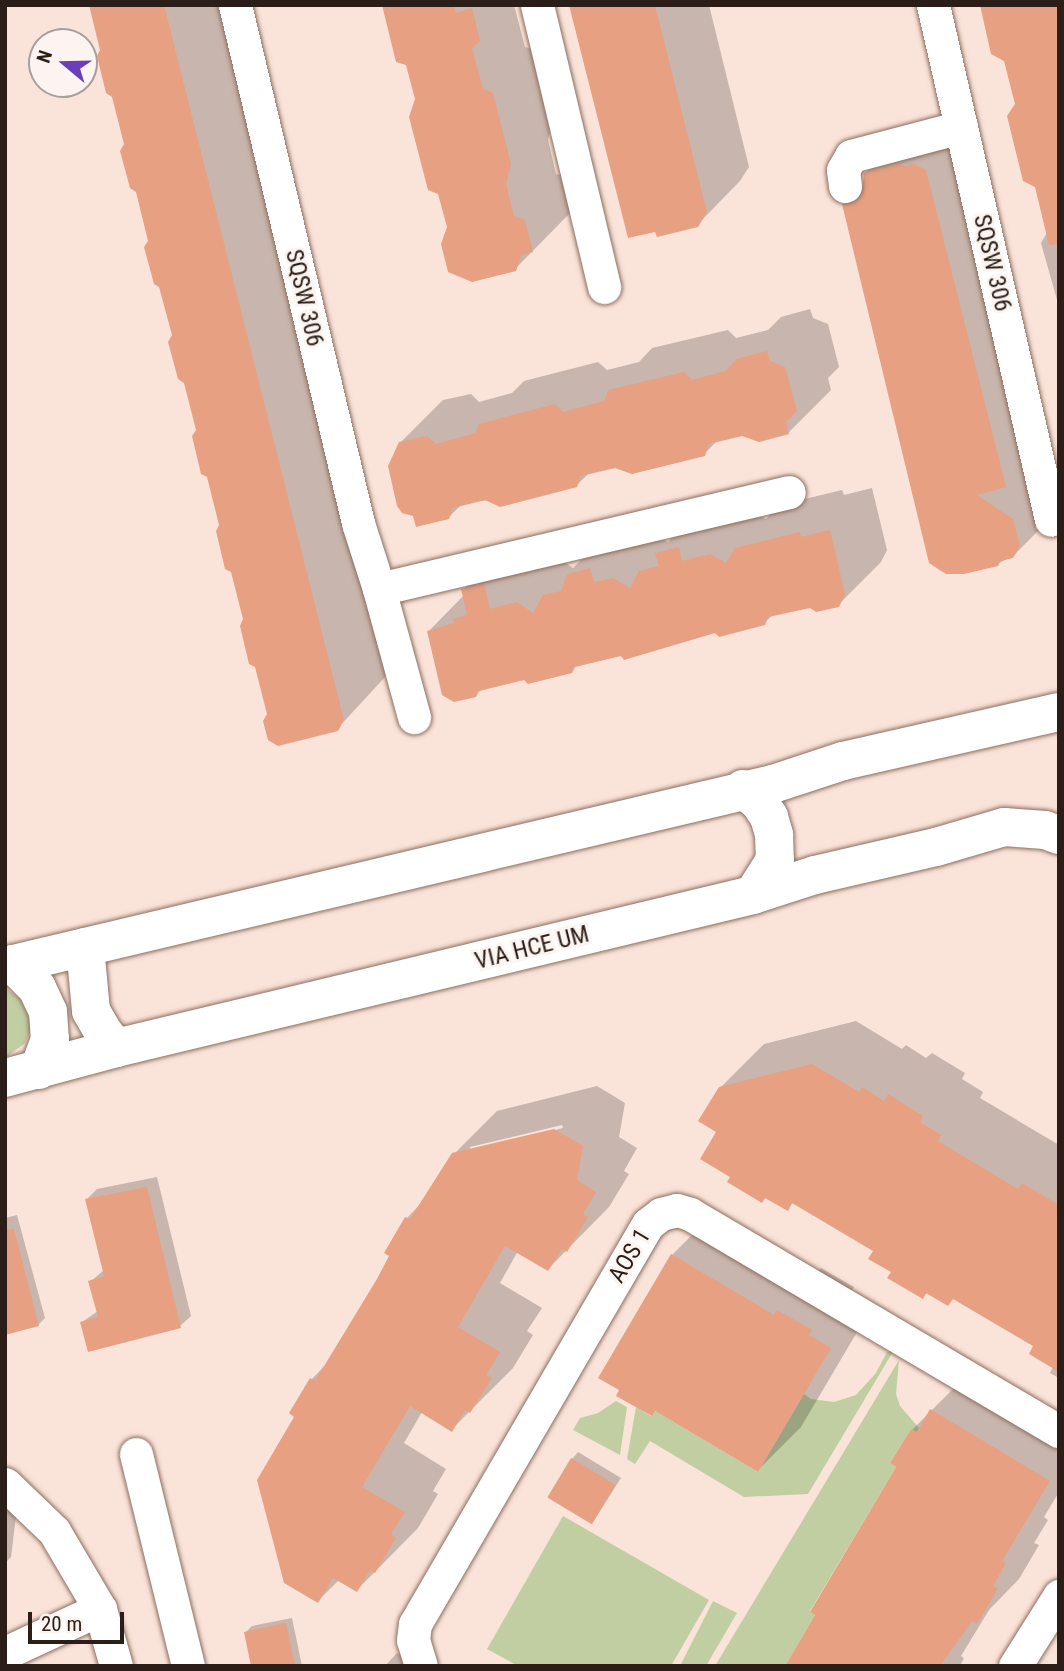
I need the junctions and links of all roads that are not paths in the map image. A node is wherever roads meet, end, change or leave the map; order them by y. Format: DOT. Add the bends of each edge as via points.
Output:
graph roads {
  1 [pos="235,5"];
  2 [pos="537,5"];
  3 [pos="933,5"];
  4 [pos="961,127"];
  5 [pos="845,186"];
  6 [pos="604,287"];
  7 [pos="789,492"];
  8 [pos="1051,520"];
  9 [pos="379,589"];
  10 [pos="1059,712"];
  11 [pos="414,717"];
  12 [pos="743,789"];
  13 [pos="1059,835"];
  14 [pos="753,895"];
  15 [pos="85,947"];
  16 [pos="9,965"];
  17 [pos="116,1048"];
  18 [pos="22,1074"];
  19 [pos="1059,1431"];
  20 [pos="136,1454"];
  21 [pos="5,1484"];
  22 [pos="1059,1595"];
  23 [pos="100,1609"];
  24 [pos="5,1653"];
  25 [pos="116,1666"];
  26 [pos="188,1666"];
  27 [pos="421,1666"];
  28 [pos="1015,1666"];
  1 -- 9 [label="street, SQSW 306" via="358,523"];
  2 -- 6 [label="street"];
  3 -- 4 [label="street, SQSW 306"];
  4 -- 5 [label="street" via="851,156 843,170"];
  4 -- 8 [label="street, SQSW 306"];
  7 -- 9 [label="street"];
  9 -- 11 [label="street, SQSW 306"];
  10 -- 12 [label="main road" via="843,761"];
  12 -- 14 [label="main road" via="769,817 774,835 775,860"];
  12 -- 15 [label="main road"];
  13 -- 14 [label="main road, VIA HCE UM" via="1004,827"];
  14 -- 17 [label="main road, VIA HCE UM"];
  15 -- 16 [label="main road"];
  15 -- 17 [label="main road" via="91,1011"];
  16 -- 18 [label="main road" via="37,988 48,1012 50,1039"];
  17 -- 18 [label="main road, VIA HCE UM"];
  19 -- 27 [label="street, AOS 1" via="690,1214 677,1210 661,1214 648,1224 415,1624 413,1640"];
  20 -- 26 [label="street"];
  21 -- 23 [label="street" via="54,1531"];
  22 -- 28 [label="street"];
  23 -- 24 [label="street"];
  23 -- 25 [label="street"];
}
